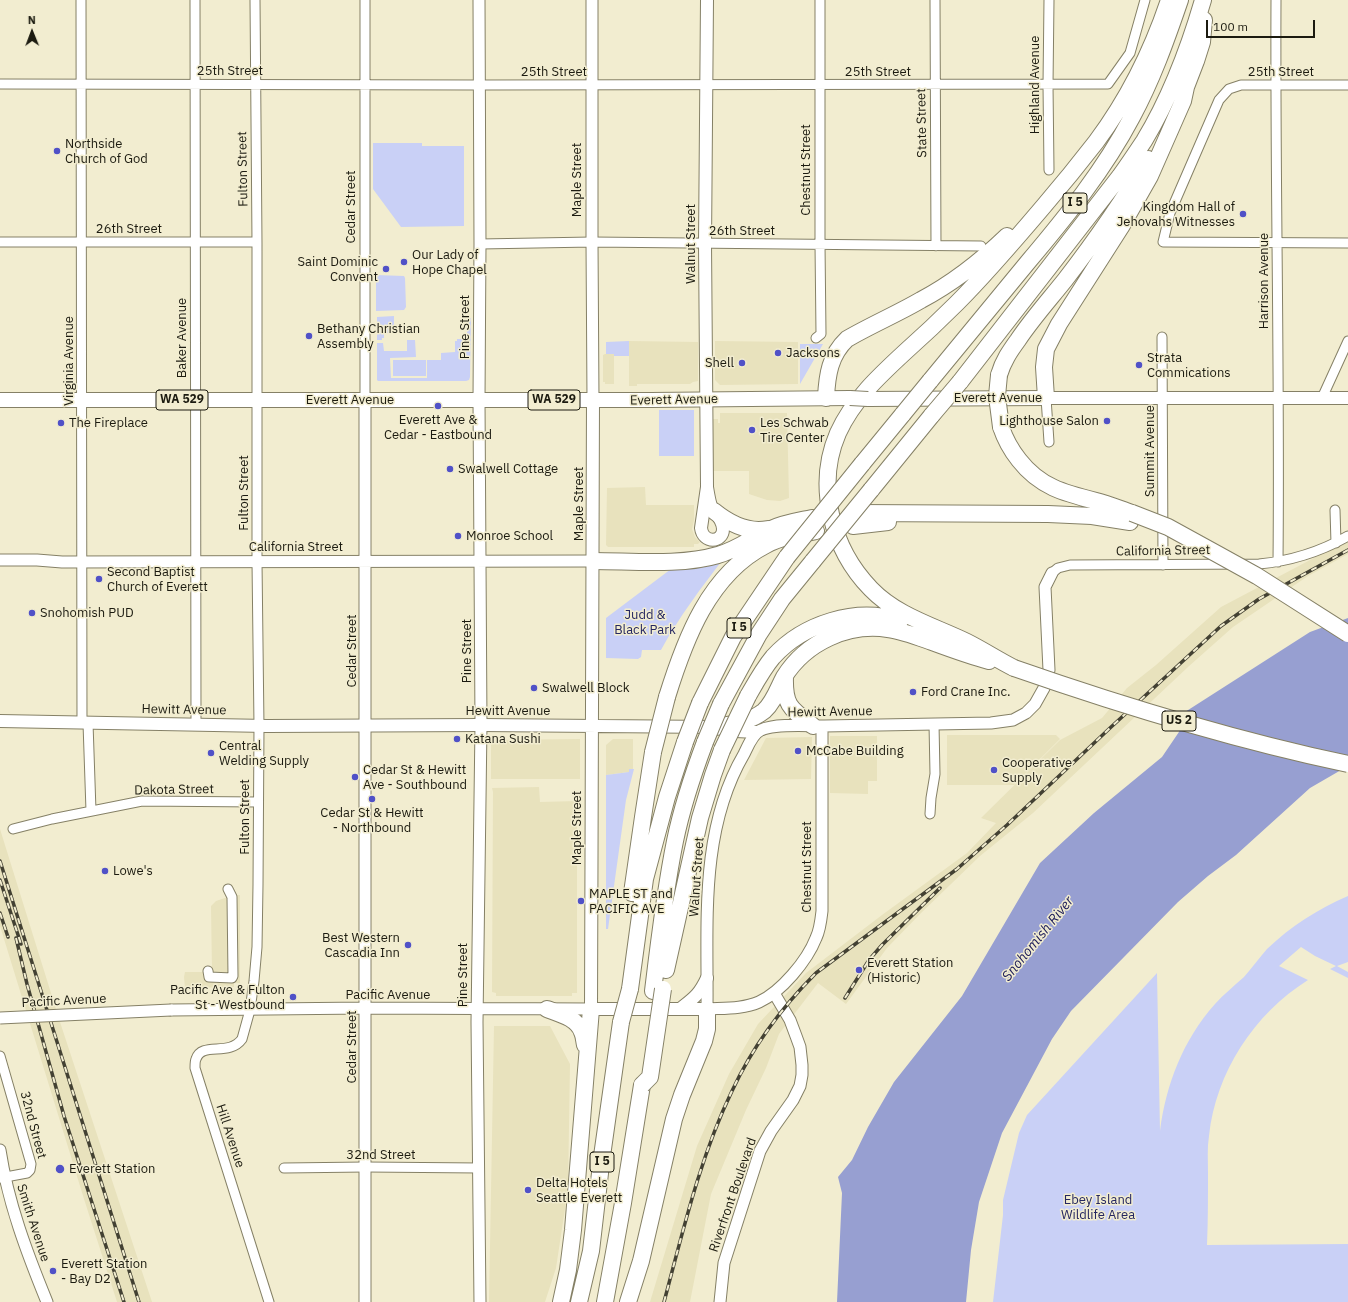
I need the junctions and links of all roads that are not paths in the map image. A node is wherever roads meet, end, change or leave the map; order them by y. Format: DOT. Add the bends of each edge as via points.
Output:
graph roads {
  1 [pos="81,0"];
  2 [pos="195,0"];
  3 [pos="255,0"];
  4 [pos="365,0"];
  5 [pos="479,0"];
  6 [pos="592,0"];
  7 [pos="707,0"];
  8 [pos="820,0"];
  9 [pos="935,0"];
  10 [pos="1049,0"];
  11 [pos="1145,0"];
  12 [pos="1169,0"];
  13 [pos="1180,0"];
  14 [pos="1204,0"];
  15 [pos="1276,0"];
  16 [pos="0,84"];
  17 [pos="195,84"];
  18 [pos="255,84"];
  19 [pos="365,84"];
  20 [pos="1048,84"];
  21 [pos="80,85"];
  22 [pos="479,85"];
  23 [pos="591,85"];
  24 [pos="705,85"];
  25 [pos="820,85"];
  26 [pos="934,85"];
  27 [pos="1275,85"];
  28 [pos="1348,85"];
  29 [pos="1186,87"];
  30 [pos="1049,170"];
  31 [pos="1068,178"];
  32 [pos="0,242"];
  33 [pos="82,242"];
  34 [pos="196,242"];
  35 [pos="257,242"];
  36 [pos="592,242"];
  37 [pos="1277,243"];
  38 [pos="480,244"];
  39 [pos="705,244"];
  40 [pos="820,244"];
  41 [pos="1348,244"];
  42 [pos="936,246"];
  43 [pos="981,246"];
  44 [pos="1162,337"];
  45 [pos="816,338"];
  46 [pos="1348,341"];
  47 [pos="826,398"];
  48 [pos="1046,398"];
  49 [pos="1278,398"];
  50 [pos="1322,398"];
  51 [pos="1348,398"];
  52 [pos="706,399"];
  53 [pos="1163,399"];
  54 [pos="0,400"];
  55 [pos="82,400"];
  56 [pos="196,400"];
  57 [pos="258,400"];
  58 [pos="365,400"];
  59 [pos="479,400"];
  60 [pos="594,400"];
  61 [pos="1049,442"];
  62 [pos="707,487"];
  63 [pos="1335,510"];
  64 [pos="714,511"];
  65 [pos="1131,517"];
  66 [pos="814,525"];
  67 [pos="772,529"];
  68 [pos="1348,536"];
  69 [pos="1336,543"];
  70 [pos="0,560"];
  71 [pos="195,561"];
  72 [pos="366,561"];
  73 [pos="480,561"];
  74 [pos="593,561"];
  75 [pos="81,562"];
  76 [pos="257,562"];
  77 [pos="1278,562"];
  78 [pos="1163,565"];
  79 [pos="1052,574"];
  80 [pos="1348,634"];
  81 [pos="1014,668"];
  82 [pos="785,676"];
  83 [pos="0,721"];
  84 [pos="85,723"];
  85 [pos="196,724"];
  86 [pos="934,724"];
  87 [pos="481,725"];
  88 [pos="259,726"];
  89 [pos="366,726"];
  90 [pos="592,726"];
  91 [pos="817,726"];
  92 [pos="716,727"];
  93 [pos="756,732"];
  94 [pos="1348,764"];
  95 [pos="258,802"];
  96 [pos="91,811"];
  97 [pos="930,814"];
  98 [pos="13,829"];
  99 [pos="228,889"];
  100 [pos="208,971"];
  101 [pos="707,978"];
  102 [pos="627,989"];
  103 [pos="658,990"];
  104 [pos="774,992"];
  105 [pos="366,1008"];
  106 [pos="477,1009"];
  107 [pos="547,1009"];
  108 [pos="590,1009"];
  109 [pos="680,1009"];
  110 [pos="707,1009"];
  111 [pos="250,1010"];
  112 [pos="0,1018"];
  113 [pos="587,1054"];
  114 [pos="0,1056"];
  115 [pos="0,1150"];
  116 [pos="366,1167"];
  117 [pos="284,1168"];
  118 [pos="479,1168"];
  119 [pos="2,1178"];
  120 [pos="47,1302"];
  121 [pos="269,1302"];
  122 [pos="365,1302"];
  123 [pos="480,1302"];
  124 [pos="561,1302"];
  125 [pos="579,1302"];
  126 [pos="605,1302"];
  127 [pos="628,1302"];
  128 [pos="720,1302"];
  1 -- 21 [label="street, Virginia Avenue"];
  2 -- 17 [label="street, Baker Avenue"];
  3 -- 18 [label="street, Fulton Street"];
  4 -- 19 [label="street, Cedar Street"];
  5 -- 22 [label="street, Pine Street"];
  6 -- 23 [label="street, Maple Street"];
  7 -- 24 [label="main road, Walnut Street"];
  8 -- 25 [label="street, Chestnut Street"];
  9 -- 26 [label="street, State Street"];
  10 -- 20 [label="street, Highland Avenue"];
  11 -- 20 [label="street, 25th Street" via="1130,54 1108,84"];
  12 -- 31 [label="highway" via="1152,45 1132,85 1097,141"];
  13 -- 102 [label="highway, I 5, bridge" via="1144,93 1106,160 1054,230 787,557 733,637 700,703 684,742 667,797 645,879"];
  14 -- 29 [label="highway" via="1202,42"];
  14 -- 103 [label="highway, I 5, bridge" via="1168,95 1144,141 1120,176 960,382 782,599 758,634 721,704 686,797 675,840 665,902"];
  15 -- 27 [label="street, Harrison Avenue"];
  16 -- 21 [label="street, 25th Street"];
  17 -- 18 [label="street, 25th Street"];
  17 -- 21 [label="street, 25th Street"];
  17 -- 34 [label="street, Baker Avenue"];
  18 -- 19 [label="street, 25th Street"];
  18 -- 35 [label="street, Fulton Street"];
  19 -- 22 [label="street, 25th Street"];
  19 -- 58 [label="street, Cedar Street"];
  20 -- 26 [label="street, 25th Street"];
  20 -- 30 [label="street, Highland Avenue"];
  21 -- 33 [label="street, Virginia Avenue"];
  22 -- 23 [label="street, 25th Street"];
  22 -- 38 [label="street, Pine Street"];
  23 -- 24 [label="street, 25th Street"];
  23 -- 36 [label="street, Maple Street"];
  24 -- 25 [label="street, 25th Street"];
  24 -- 39 [label="main road, Walnut Street"];
  25 -- 26 [label="street, 25th Street"];
  25 -- 40 [label="street, Chestnut Street"];
  26 -- 42 [label="street, State Street"];
  27 -- 28 [label="street, 25th Street"];
  27 -- 37 [label="street, Harrison Avenue"];
  27 -- 37 [label="street, 25th Street" via="1229,89 1219,100 1170,213 1162,242"];
  29 -- 48 [label="highway" via="1178,114 1150,176 1046,349"];
  29 -- 65 [label="highway, bridge" via="1147,161 1120,203 1004,360 999,375 997,396 1001,427 1007,442 1026,469 1043,483 1066,494 1097,502"];
  31 -- 47 [label="highway" via="1001,242 964,273 922,300 847,339 838,349 829,367"];
  31 -- 81 [label="highway" via="1011,246 956,304 864,392 838,433 832,448 827,482 834,527 843,551 870,588 908,616 967,642"];
  32 -- 33 [label="street, 26th Street"];
  33 -- 34 [label="street, 26th Street"];
  33 -- 55 [label="street, Virginia Avenue"];
  34 -- 35 [label="street, 26th Street"];
  34 -- 56 [label="street, Baker Avenue"];
  35 -- 57 [label="street, Fulton Street"];
  36 -- 38 [label="street, 26th Street"];
  36 -- 39 [label="street, 26th Street"];
  36 -- 60 [label="street, Maple Street"];
  37 -- 41 [label="street"];
  37 -- 49 [label="street, Harrison Avenue"];
  38 -- 59 [label="street, Pine Street"];
  39 -- 40 [label="street, 26th Street"];
  39 -- 52 [label="main road, Walnut Street"];
  40 -- 42 [label="street, 26th Street"];
  40 -- 45 [label="street, Chestnut Street" via="821,334"];
  42 -- 43 [label="street, 26th Street"];
  44 -- 53 [label="street, Summit Avenue"];
  46 -- 50 [label="street"];
  47 -- 48 [label="main road, Everett Avenue, bridge"];
  47 -- 52 [label="main road, Everett Avenue"];
  48 -- 53 [label="main road, Everett Avenue"];
  48 -- 61 [label="street"];
  49 -- 50 [label="main road, Everett Avenue"];
  49 -- 53 [label="main road, Everett Avenue"];
  49 -- 77 [label="street, Harrison Avenue"];
  50 -- 51 [label="main road, Everett Avenue"];
  52 -- 60 [label="main road, Everett Avenue"];
  52 -- 62 [label="main road, Walnut Street"];
  53 -- 78 [label="street, Summit Avenue"];
  54 -- 55 [label="main road, Everett Avenue / WA 529"];
  55 -- 56 [label="main road, Everett Avenue / WA 529"];
  55 -- 75 [label="street, Virginia Avenue"];
  56 -- 57 [label="main road, Everett Avenue / WA 529"];
  56 -- 71 [label="street, Baker Avenue"];
  57 -- 58 [label="main road, Everett Avenue / WA 529"];
  57 -- 76 [label="street, Fulton Street"];
  58 -- 59 [label="main road, Everett Avenue / WA 529"];
  58 -- 72 [label="street, Cedar Street"];
  59 -- 60 [label="main road, Everett Avenue / WA 529"];
  59 -- 73 [label="street, Pine Street"];
  60 -- 74 [label="main road, Maple Street / WA 529"];
  62 -- 64 [label="main road, Walnut Street"];
  62 -- 64 [label="main road, Walnut Street" via="701,533 707,539 713,540 718,538 723,530 721,521"];
  63 -- 69 [label="street"];
  64 -- 67 [label="highway" via="740,527 755,530"];
  65 -- 66 [label="highway" via="957,513 855,519"];
  65 -- 80 [label="highway, bridge" via="1191,540 1257,576"];
  66 -- 67 [label="highway" via="796,521"];
  66 -- 102 [label="highway, bridge" via="766,545 734,567 718,585 698,616 678,660 653,752 642,817 632,896"];
  67 -- 74 [label="highway" via="719,555 692,561"];
  68 -- 69 [label="street, California Street"];
  69 -- 77 [label="street, California Street"];
  70 -- 75 [label="street, California Street"];
  71 -- 75 [label="street, California Street"];
  71 -- 76 [label="street, California Street"];
  71 -- 85 [label="street, Baker Avenue"];
  72 -- 73 [label="street, California Street"];
  72 -- 76 [label="street, California Street"];
  72 -- 89 [label="street, Cedar Street"];
  73 -- 74 [label="street, California Street"];
  73 -- 87 [label="street, Pine Street"];
  74 -- 90 [label="main road, Maple Street / WA 529"];
  75 -- 84 [label="street, Virginia Avenue"];
  76 -- 88 [label="street, Fulton Street"];
  77 -- 78 [label="street, California Street"];
  78 -- 79 [label="street, California Street" via="1070,566 1058,568"];
  79 -- 86 [label="street, Hewitt Avenue" via="1045,587 1049,670 1044,688 1035,704 1026,714 1013,720"];
  81 -- 82 [label="highway" via="966,655 901,632 874,628 846,631 824,640 810,649"];
  81 -- 94 [label="highway, US 2, bridge" via="1168,718"];
  81 -- 103 [label="highway, bridge" via="896,620 873,616 850,617 818,625 791,640 764,669 722,750 700,818"];
  82 -- 91 [label="highway" via="788,704"];
  82 -- 92 [label="highway" via="766,709 744,722"];
  83 -- 84 [label="main road, Hewitt Avenue"];
  84 -- 85 [label="main road, Hewitt Avenue"];
  84 -- 96 [label="street"];
  85 -- 88 [label="main road, Hewitt Avenue"];
  86 -- 91 [label="street, Hewitt Avenue"];
  86 -- 97 [label="street" via="936,774"];
  87 -- 89 [label="main road, Hewitt Avenue"];
  87 -- 90 [label="main road, Hewitt Avenue"];
  87 -- 106 [label="street, Pine Street"];
  88 -- 89 [label="main road, Hewitt Avenue"];
  88 -- 95 [label="street, Fulton Street"];
  89 -- 105 [label="street, Cedar Street"];
  90 -- 92 [label="main road, Hewitt Avenue"];
  90 -- 108 [label="main road, Maple Street / WA 529"];
  91 -- 93 [label="street, Hewitt Avenue" via="769,727"];
  91 -- 104 [label="street, Chestnut Street" via="821,923 810,950 794,974"];
  92 -- 93 [label="main road, Hewitt Avenue"];
  93 -- 101 [label="street, Walnut Street" via="732,778 715,831 708,889"];
  95 -- 96 [label="street, Dakota Street" via="142,801"];
  95 -- 111 [label="street, Fulton Street" via="257,947"];
  96 -- 98 [label="street, Dakota Street"];
  99 -- 100 [label="street" via="232,897 233,976 209,977"];
  101 -- 109 [label="main road" via="695,998"];
  101 -- 110 [label="street, Walnut Street"];
  102 -- 125 [label="highway, I 5, bridge" via="601,1163 591,1251"];
  103 -- 126 [label="highway, I 5, bridge" via="650,1077 642,1085 624,1204"];
  104 -- 110 [label="street, Pacific Avenue" via="758,1002 745,1006"];
  104 -- 128 [label="street, Riverfront Boulevard" via="790,1020 800,1047 802,1075 793,1100 760,1151 724,1263"];
  105 -- 106 [label="street, Pacific Avenue"];
  105 -- 111 [label="street, Pacific Avenue"];
  105 -- 116 [label="street, Cedar Street"];
  106 -- 107 [label="street, Pacific Avenue"];
  106 -- 118 [label="street, Pine Street"];
  107 -- 108 [label="street, Pacific Avenue"];
  107 -- 113 [label="highway" via="576,1023 582,1031"];
  108 -- 109 [label="main road, Pacific Avenue"];
  108 -- 113 [label="highway"];
  109 -- 110 [label="main road, Pacific Avenue"];
  110 -- 127 [label="highway" via="704,1041 673,1125"];
  111 -- 112 [label="street, Pacific Avenue, bridge" via="171,1010"];
  111 -- 121 [label="street, Hill Avenue" via="244,1036 239,1044 229,1049 202,1051 196,1058 195,1068"];
  113 -- 124 [label="highway" via="573,1230"];
  114 -- 119 [label="street, 32nd Street" via="31,1164 27,1173"];
  115 -- 119 [label="street, Smith Avenue"];
  116 -- 117 [label="street, 32nd Street"];
  116 -- 118 [label="street, 32nd Street"];
  116 -- 122 [label="street, Cedar Street"];
  118 -- 123 [label="street, Pine Street"];
  119 -- 120 [label="street, Smith Avenue" via="24,1245"];
}
